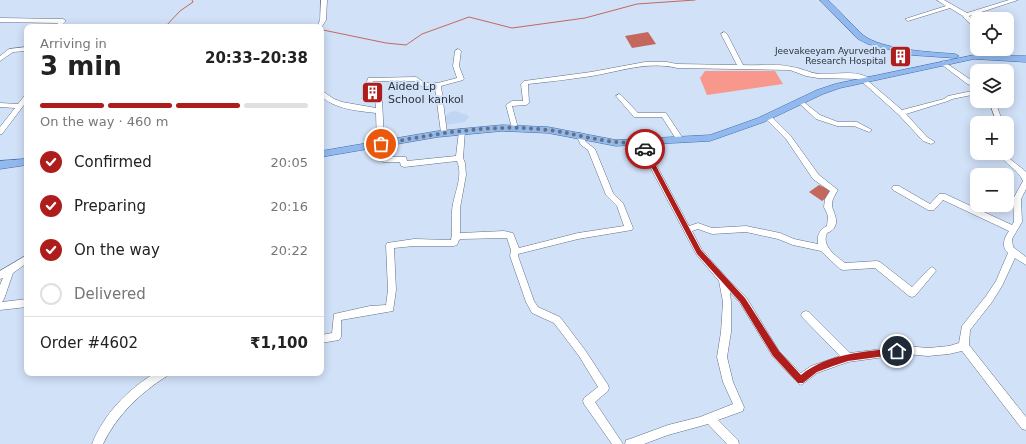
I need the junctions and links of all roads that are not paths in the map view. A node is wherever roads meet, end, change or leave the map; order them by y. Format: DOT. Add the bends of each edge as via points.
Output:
graph roads {
  1 [pos="324,0"];
  2 [pos="940,0"];
  3 [pos="1015,0"];
  4 [pos="825,2"];
  5 [pos="951,6"];
  6 [pos="966,15"];
  7 [pos="908,19"];
  8 [pos="0,20"];
  9 [pos="970,21"];
  10 [pos="60,24"];
  11 [pos="321,24"];
  12 [pos="724,34"];
  13 [pos="24,49"];
  14 [pos="458,51"];
  15 [pos="974,57"];
  16 [pos="1010,58"];
  17 [pos="0,59"];
  18 [pos="1026,60"];
  19 [pos="944,63"];
  20 [pos="741,67"];
  21 [pos="866,80"];
  22 [pos="970,83"];
  23 [pos="438,85"];
  24 [pos="970,93"];
  25 [pos="324,96"];
  26 [pos="619,96"];
  27 [pos="24,100"];
  28 [pos="800,101"];
  29 [pos="0,105"];
  30 [pos="19,106"];
  31 [pos="380,111"];
  32 [pos="901,114"];
  33 [pos="768,117"];
  34 [pos="515,128"];
  35 [pos="869,130"];
  36 [pos="462,131"];
  37 [pos="0,132"];
  38 [pos="444,133"];
  39 [pos="579,135"];
  40 [pos="680,140"];
  41 [pos="641,142"];
  42 [pos="932,142"];
  43 [pos="382,144"];
  44 [pos="324,154"];
  45 [pos="459,158"];
  46 [pos="1007,160"];
  47 [pos="24,162"];
  48 [pos="0,165"];
  49 [pos="1026,181"];
  50 [pos="896,188"];
  51 [pos="688,229"];
  52 [pos="1014,230"];
  53 [pos="456,238"];
  54 [pos="823,248"];
  55 [pos="515,250"];
  56 [pos="1013,252"];
  57 [pos="24,260"];
  58 [pos="1026,262"];
  59 [pos="10,271"];
  60 [pos="932,271"];
  61 [pos="0,276"];
  62 [pos="723,280"];
  63 [pos="0,299"];
  64 [pos="24,303"];
  65 [pos="0,306"];
  66 [pos="806,315"];
  67 [pos="324,339"];
  68 [pos="964,346"];
  69 [pos="848,358"];
  70 [pos="160,376"];
  71 [pos="709,418"];
  72 [pos="1026,425"];
  73 [pos="97,444"];
  74 [pos="618,444"];
  75 [pos="630,444"];
  76 [pos="734,444"];
  1 -- 11 [label="street"];
  2 -- 5 [label="street"];
  3 -- 6 [label="street"];
  4 -- 15 [label="main road" via="861,37 871,42 910,53"];
  5 -- 6 [label="street"];
  5 -- 7 [label="street"];
  6 -- 9 [label="street"];
  8 -- 10 [label="street" via="63,21"];
  12 -- 20 [label="street"];
  13 -- 17 [label="street" via="11,50"];
  14 -- 23 [label="street" via="456,66 461,79"];
  15 -- 16 [label="main road"];
  15 -- 19 [label="main road"];
  16 -- 18 [label="main road"];
  19 -- 21 [label="main road"];
  19 -- 22 [label="street"];
  20 -- 21 [label="street" via="790,68 812,76 859,76"];
  20 -- 34 [label="street" via="677,66 656,63 526,82 526,103 509,105"];
  21 -- 28 [label="main road" via="838,86"];
  21 -- 32 [label="street"];
  23 -- 31 [label="street" via="423,84 416,79 370,79 365,99 379,99"];
  23 -- 38 [label="street"];
  24 -- 32 [label="street" via="950,97"];
  25 -- 31 [label="street" via="333,102"];
  26 -- 40 [label="street" via="636,115 664,115"];
  27 -- 30 [label="street"];
  28 -- 33 [label="main road"];
  28 -- 35 [label="street" via="818,117 837,124 855,124"];
  29 -- 30 [label="street"];
  30 -- 37 [label="street"];
  31 -- 43 [label="street"];
  32 -- 42 [label="street" via="925,139"];
  33 -- 40 [label="main road" via="727,134"];
  33 -- 54 [label="street" via="788,137 816,177 834,190 828,207 832,216 831,228 824,231 820,237"];
  34 -- 36 [label="main road"];
  34 -- 39 [label="main road"];
  36 -- 38 [label="main road"];
  36 -- 45 [label="street"];
  38 -- 43 [label="main road"];
  39 -- 41 [label="main road" via="616,143"];
  39 -- 55 [label="street" via="583,143 591,149 610,195 620,205 629,228 578,236 527,250"];
  40 -- 41 [label="main road"];
  41 -- 51 [label="street"];
  43 -- 44 [label="main road"];
  43 -- 45 [label="street" via="386,160 403,159 404,164"];
  45 -- 53 [label="street" via="463,169 456,210"];
  46 -- 49 [label="street" via="1022,172"];
  47 -- 48 [label="main road"];
  49 -- 52 [label="street" via="1017,199 1018,222"];
  50 -- 52 [label="street" via="931,208 942,196"];
  51 -- 54 [label="street" via="698,226 712,231 746,229"];
  51 -- 62 [label="street" via="699,252"];
  52 -- 56 [label="street" via="1008,239"];
  53 -- 55 [label="street" via="510,235"];
  53 -- 67 [label="street" via="454,243 408,242 390,245 390,308 337,317 336,337"];
  54 -- 60 [label="street" via="843,267 877,264 912,293"];
  55 -- 74 [label="street" via="514,256 535,310 557,320 600,380 604,388 588,401"];
  56 -- 58 [label="street"];
  56 -- 68 [label="street" via="999,283 965,329"];
  57 -- 59 [label="street"];
  59 -- 61 [label="street"];
  59 -- 63 [label="street"];
  62 -- 69 [label="street" via="743,300 776,354 801,380 814,369"];
  62 -- 71 [label="street" via="727,302 722,357 728,382 739,407"];
  64 -- 65 [label="street"];
  66 -- 69 [label="street"];
  68 -- 69 [label="street" via="949,350 906,350"];
  68 -- 72 [label="street"];
  70 -- 73 [label="street" via="134,394 118,410"];
  71 -- 75 [label="street"];
  71 -- 76 [label="street"];
}
